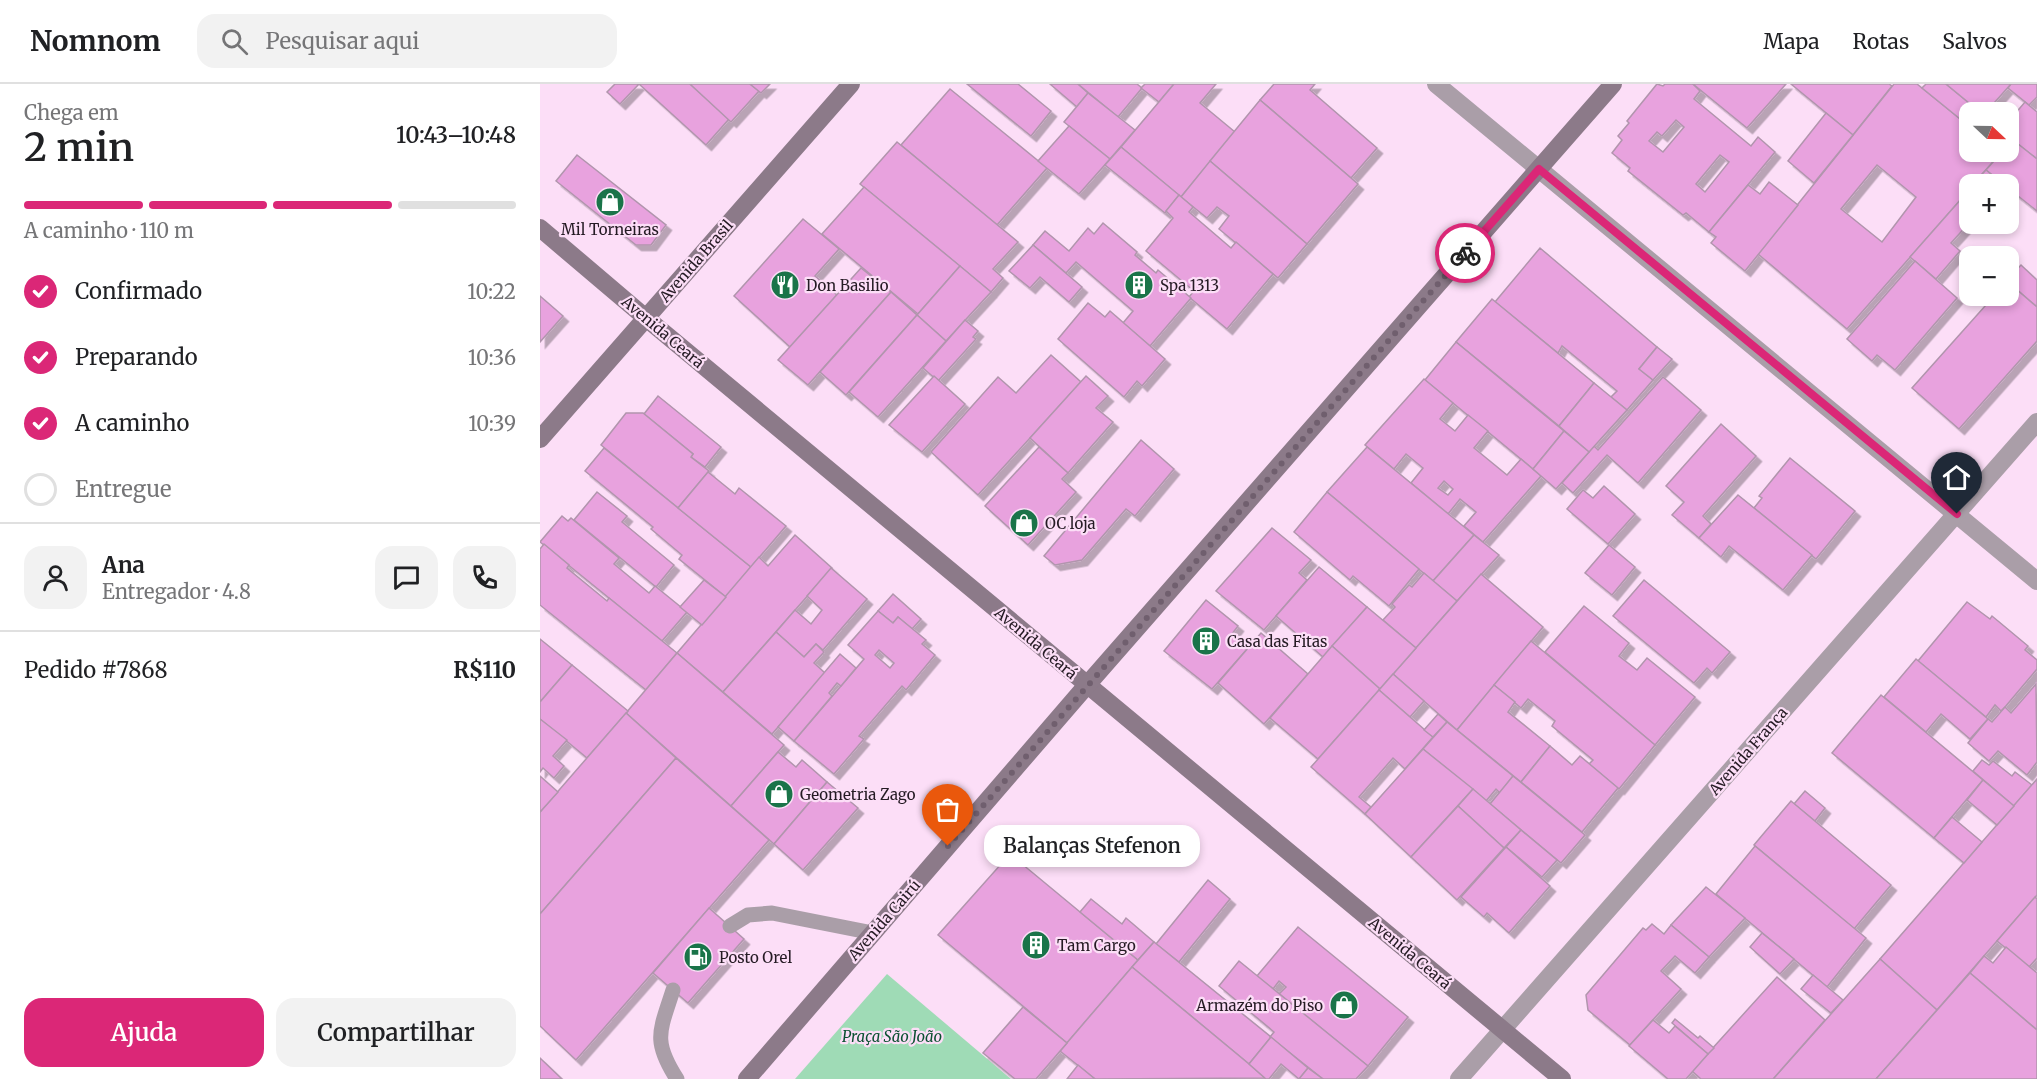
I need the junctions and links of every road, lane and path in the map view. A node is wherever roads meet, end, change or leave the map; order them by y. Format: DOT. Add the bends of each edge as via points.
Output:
graph roads {
  1 [pos="851,84"];
  2 [pos="1436,84"];
  3 [pos="1613,84"];
  4 [pos="1539,169"];
  5 [pos="540,228"];
  6 [pos="646,318"];
  7 [pos="2037,422"];
  8 [pos="540,439"];
  9 [pos="1957,514"];
  10 [pos="2037,581"];
  11 [pos="1087,685"];
  12 [pos="730,926"];
  13 [pos="873,933"];
  14 [pos="673,990"];
  15 [pos="1502,1029"];
  16 [pos="677,1079"];
  17 [pos="747,1079"];
  18 [pos="1459,1079"];
  19 [pos="1562,1079"];
  1 -- 6 [label="main road, Avenida Brasil"];
  2 -- 4 [label="street"];
  3 -- 4 [label="main road, Avenida Cairú"];
  4 -- 9 [label="street"];
  4 -- 11 [label="main road, Avenida Cairú"];
  5 -- 6 [label="main road, Avenida Ceará"];
  6 -- 8 [label="main road, Avenida Brasil"];
  6 -- 11 [label="main road, Avenida Ceará"];
  7 -- 9 [label="street, Avenida França"];
  9 -- 10 [label="street"];
  9 -- 15 [label="street, Avenida França"];
  11 -- 13 [label="main road, Avenida Cairú"];
  11 -- 15 [label="main road, Avenida Ceará"];
  12 -- 13 [label="lane" via="748,915 772,913"];
  13 -- 17 [label="main road, Avenida Cairú"];
  14 -- 16 [label="lane" via="659,1034 665,1061"];
  15 -- 18 [label="street, Avenida França"];
  15 -- 19 [label="main road, Avenida Ceará"];
}
